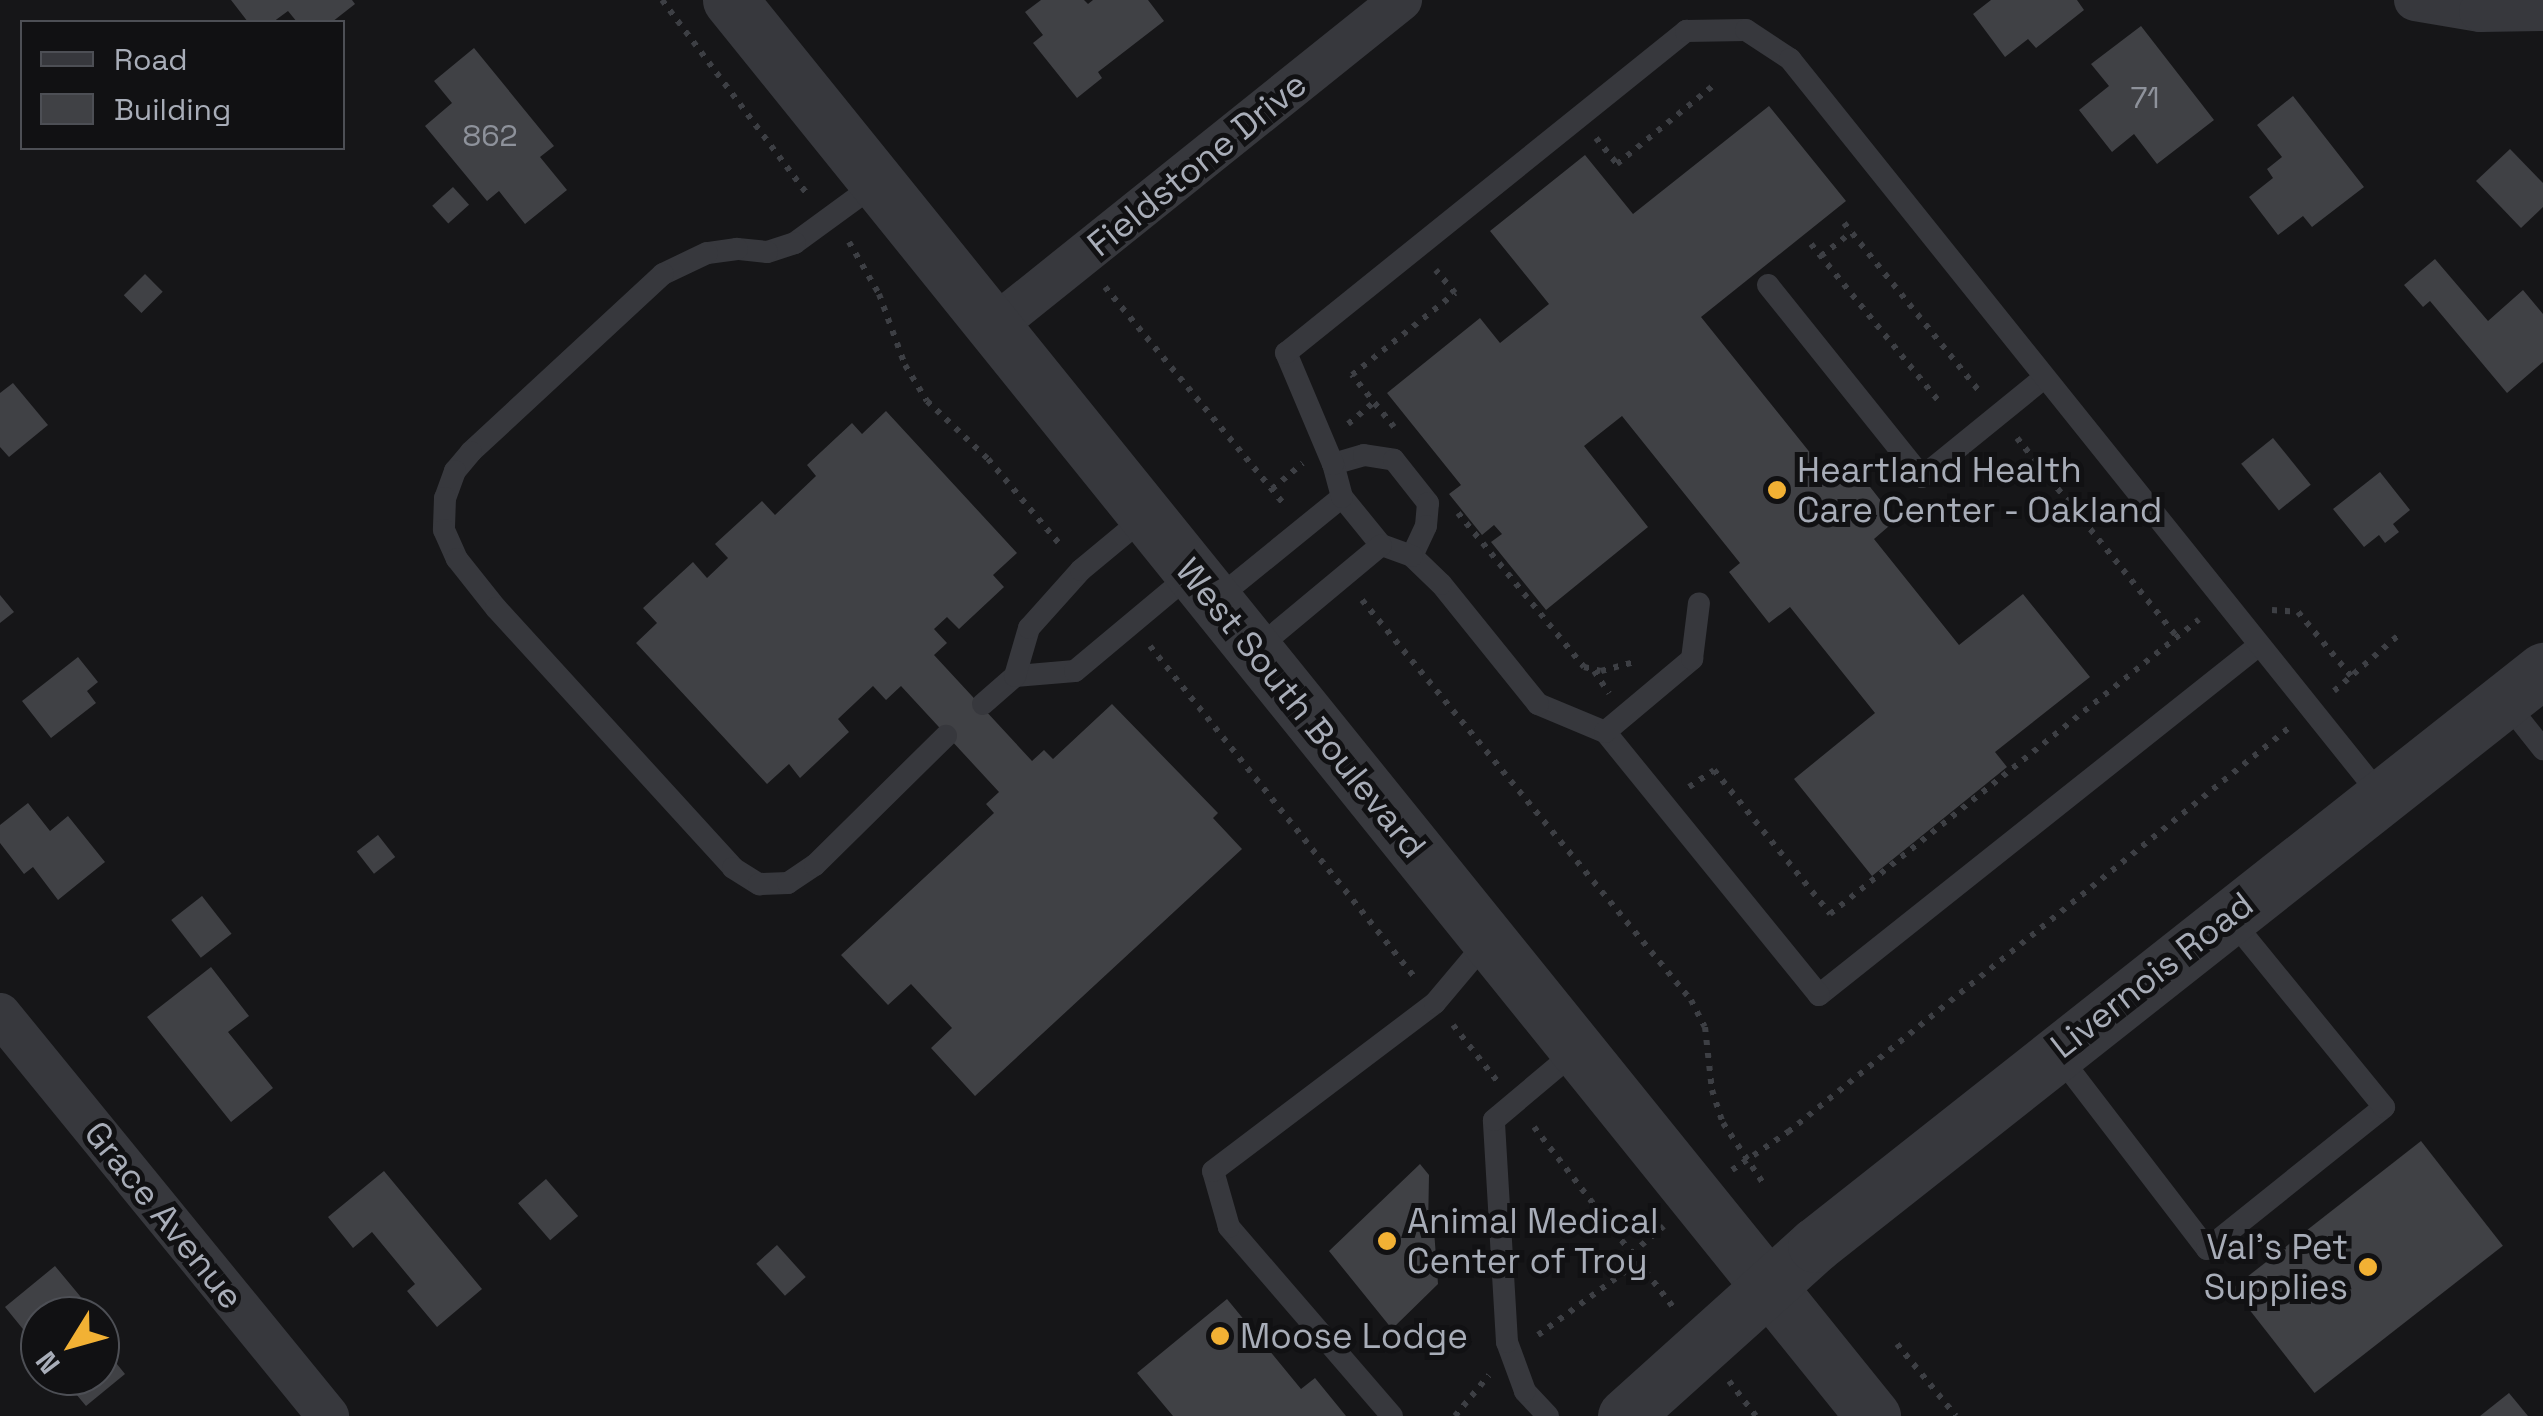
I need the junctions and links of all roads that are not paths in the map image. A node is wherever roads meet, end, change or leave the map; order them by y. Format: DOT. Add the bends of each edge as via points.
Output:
graph roads {
  1 [pos="730,0"];
  2 [pos="1401,0"];
  3 [pos="2415,0"];
  4 [pos="2543,10"];
  5 [pos="877,183"];
  6 [pos="1768,285"];
  7 [pos="993,327"];
  8 [pos="2044,378"];
  9 [pos="1334,464"];
  10 [pos="1342,497"];
  11 [pos="1146,516"];
  12 [pos="1382,545"];
  13 [pos="1412,556"];
  14 [pos="1203,587"];
  15 [pos="1699,603"];
  16 [pos="2258,646"];
  17 [pos="1254,651"];
  18 [pos="1015,676"];
  19 [pos="2523,685"];
  20 [pos="982,704"];
  21 [pos="1605,732"];
  22 [pos="946,736"];
  23 [pos="2543,749"];
  24 [pos="2380,796"];
  25 [pos="2228,916"];
  26 [pos="1488,940"];
  27 [pos="0,1014"];
  28 [pos="1577,1050"];
  29 [pos="2056,1051"];
  30 [pos="1766,1286"];
  31 [pos="328,1416"];
  32 [pos="1392,1416"];
  33 [pos="1548,1416"];
  34 [pos="1625,1416"];
  35 [pos="1872,1416"];
  1 -- 5 [label="street, West South Boulevard"];
  2 -- 7 [label="street, Fieldstone Drive"];
  3 -- 4 [label="street"];
  5 -- 7 [label="street, West South Boulevard"];
  5 -- 22 [label="lane" via="795,243 767,252 707,253 663,274 454,471 444,498 444,530 457,560 496,608 733,868 759,884 788,883 815,865"];
  6 -- 8 [label="lane" via="1922,476"];
  7 -- 11 [label="street, West South Boulevard"];
  8 -- 9 [label="lane" via="1790,59 1746,30 1686,31 1286,354"];
  8 -- 16 [label="lane"];
  9 -- 10 [label="lane"];
  9 -- 13 [label="lane" via="1364,455 1394,460 1428,503"];
  10 -- 12 [label="lane"];
  10 -- 14 [label="lane" via="1304,528"];
  11 -- 14 [label="street, West South Boulevard"];
  11 -- 18 [label="lane" via="1081,570 1030,628"];
  12 -- 13 [label="lane"];
  12 -- 17 [label="lane"];
  13 -- 21 [label="lane" via="1538,704"];
  14 -- 17 [label="street, West South Boulevard"];
  14 -- 18 [label="lane" via="1075,670"];
  15 -- 21 [label="lane" via="1692,659"];
  16 -- 21 [label="lane" via="1819,995"];
  16 -- 24 [label="lane"];
  17 -- 26 [label="street, West South Boulevard"];
  18 -- 20 [label="lane"];
  19 -- 23 [label="lane"];
  19 -- 24 [label="street, Livernois Road"];
  24 -- 25 [label="street, Livernois Road"];
  25 -- 29 [label="street, Livernois Road"];
  25 -- 29 [label="lane" via="2384,1108 2207,1249"];
  26 -- 28 [label="street, West South Boulevard"];
  26 -- 32 [label="lane" via="1435,1003 1212,1171 1230,1226"];
  27 -- 31 [label="street, Grace Avenue"];
  28 -- 30 [label="street, West South Boulevard"];
  28 -- 33 [label="lane" via="1494,1120 1506,1342 1525,1391"];
  29 -- 30 [label="street, Livernois Road"];
  30 -- 34 [label="street, Livernois Road"];
  30 -- 35 [label="street, West South Boulevard"];
}
